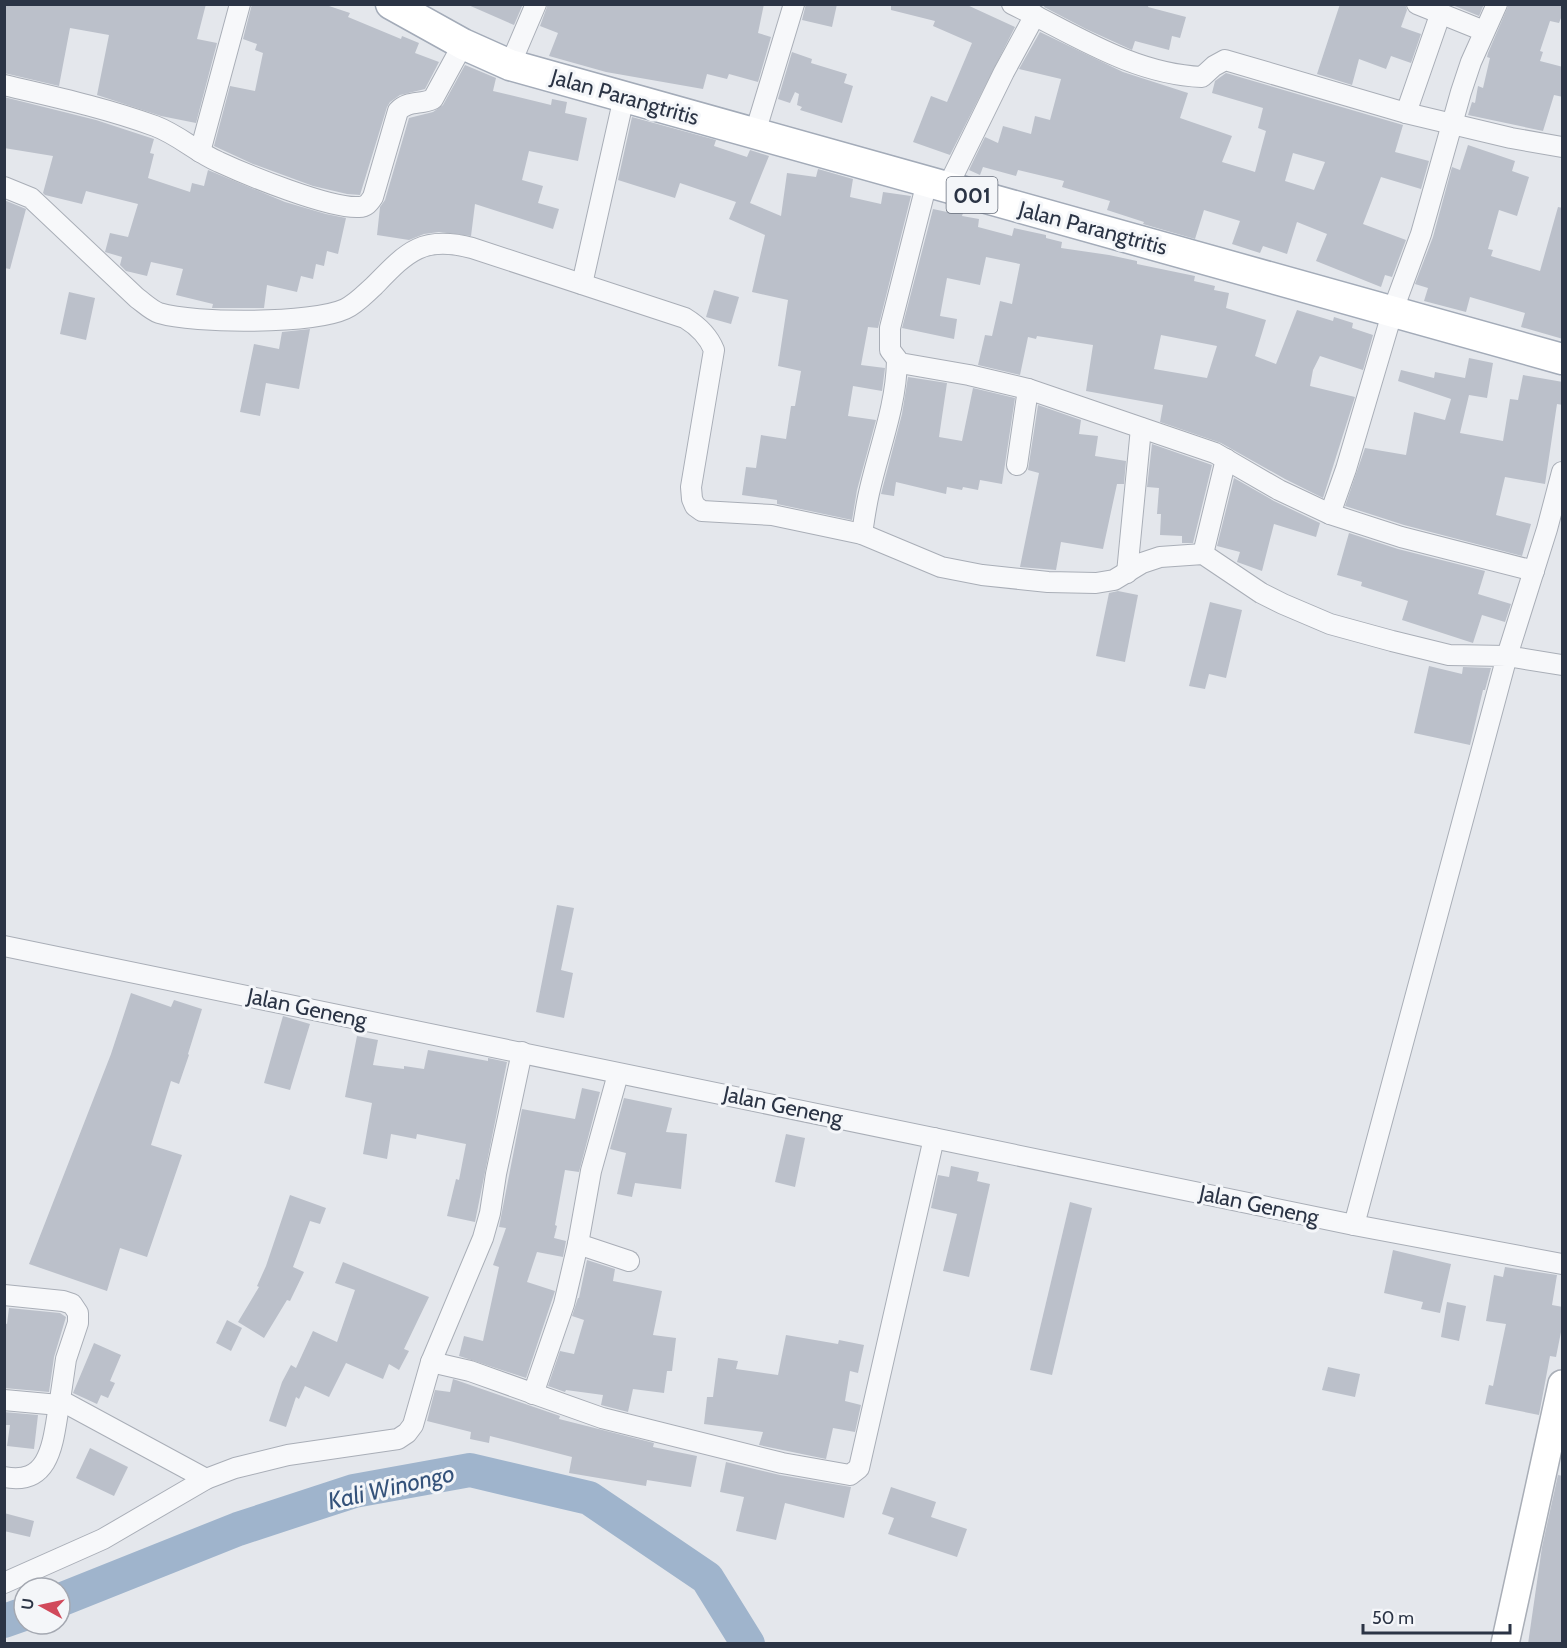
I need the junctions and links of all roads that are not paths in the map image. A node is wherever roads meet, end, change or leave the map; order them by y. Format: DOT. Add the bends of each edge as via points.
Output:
graph roads {
  1 [pos="536,4"];
  2 [pos="794,4"];
  3 [pos="1012,4"];
  4 [pos="1417,4"];
  5 [pos="1497,4"];
  6 [pos="237,5"];
  7 [pos="406,8"];
  8 [pos="1035,15"];
  9 [pos="1440,15"];
  10 [pos="1484,31"];
  11 [pos="463,44"];
  12 [pos="510,65"];
  13 [pos="4,85"];
  14 [pos="624,97"];
  15 [pos="1406,114"];
  16 [pos="1452,123"];
  17 [pos="755,134"];
  18 [pos="1563,147"];
  19 [pos="200,152"];
  20 [pos="937,185"];
  21 [pos="4,187"];
  22 [pos="582,285"];
  23 [pos="1393,310"];
  24 [pos="1563,358"];
  25 [pos="897,361"];
  26 [pos="1028,389"];
  27 [pos="1141,428"];
  28 [pos="1226,459"];
  29 [pos="1017,465"];
  30 [pos="1563,472"];
  31 [pos="1330,514"];
  32 [pos="862,534"];
  33 [pos="1203,554"];
  34 [pos="1534,571"];
  35 [pos="1127,573"];
  36 [pos="1507,656"];
  37 [pos="1563,665"];
  38 [pos="4,946"];
  39 [pos="522,1052"];
  40 [pos="618,1074"];
  41 [pos="934,1138"];
  42 [pos="1354,1225"];
  43 [pos="578,1244"];
  44 [pos="629,1261"];
  45 [pos="1563,1264"];
  46 [pos="4,1295"];
  47 [pos="431,1362"];
  48 [pos="1563,1384"];
  49 [pos="534,1394"];
  50 [pos="4,1400"];
  51 [pos="60,1402"];
  52 [pos="4,1477"];
  53 [pos="206,1479"];
  54 [pos="4,1583"];
  55 [pos="1505,1644"];
  1 -- 12 [label="street"];
  2 -- 17 [label="street"];
  3 -- 8 [label="street"];
  4 -- 9 [label="street"];
  5 -- 10 [label="street"];
  6 -- 19 [label="street"];
  7 -- 11 [label="main road, Jalan Parangtritis / 001"];
  8 -- 15 [label="street" via="1142,67 1202,77 1225,60"];
  8 -- 20 [label="street" via="989,102"];
  9 -- 10 [label="street"];
  9 -- 15 [label="street"];
  10 -- 16 [label="street"];
  11 -- 12 [label="main road, Jalan Parangtritis / 001"];
  11 -- 19 [label="street" via="433,99 407,104 398,111 373,197 361,207 288,189"];
  12 -- 14 [label="main road, Jalan Parangtritis / 001"];
  13 -- 19 [label="street" via="153,125"];
  14 -- 17 [label="main road, Jalan Parangtritis / 001"];
  14 -- 22 [label="street"];
  15 -- 16 [label="street"];
  16 -- 18 [label="street"];
  16 -- 23 [label="street" via="1421,234"];
  17 -- 20 [label="main road, Jalan Parangtritis / 001"];
  20 -- 23 [label="main road, Jalan Parangtritis / 001"];
  20 -- 25 [label="street" via="890,328 890,350"];
  21 -- 22 [label="street" via="32,198 148,307 195,320 332,314 364,296 408,253 440,243 472,248"];
  22 -- 32 [label="street" via="672,312 698,326 710,340 714,357 692,487 695,506 702,511 781,517"];
  23 -- 24 [label="main road, Jalan Parangtritis / 001"];
  23 -- 31 [label="street"];
  25 -- 26 [label="street"];
  25 -- 32 [label="street" via="893,404"];
  26 -- 27 [label="street"];
  26 -- 29 [label="street"];
  27 -- 28 [label="street"];
  27 -- 35 [label="street"];
  28 -- 31 [label="street"];
  28 -- 33 [label="street"];
  30 -- 34 [label="street"];
  31 -- 34 [label="street" via="1401,537"];
  32 -- 35 [label="street" via="941,567 982,575 1096,583"];
  33 -- 35 [label="street" via="1160,557"];
  33 -- 36 [label="street" via="1261,593 1330,624 1449,655"];
  34 -- 36 [label="street"];
  36 -- 37 [label="street"];
  36 -- 42 [label="street"];
  38 -- 39 [label="street, Jalan Geneng"];
  39 -- 40 [label="street, Jalan Geneng"];
  39 -- 47 [label="street" via="483,1238"];
  40 -- 41 [label="street, Jalan Geneng"];
  40 -- 43 [label="street" via="591,1171"];
  41 -- 42 [label="street, Jalan Geneng"];
  41 -- 49 [label="street" via="859,1468 850,1475 782,1463 622,1423"];
  42 -- 45 [label="street, Jalan Geneng"];
  43 -- 44 [label="street"];
  43 -- 49 [label="street" via="564,1304"];
  46 -- 51 [label="street" via="63,1301 72,1304 78,1313"];
  47 -- 49 [label="street"];
  47 -- 53 [label="street" via="413,1425 398,1439 288,1455"];
  48 -- 55 [label="main road"];
  50 -- 51 [label="street"];
  51 -- 52 [label="street" via="48,1460 41,1470 29,1478"];
  51 -- 53 [label="street"];
  53 -- 54 [label="street" via="103,1539"];
}
